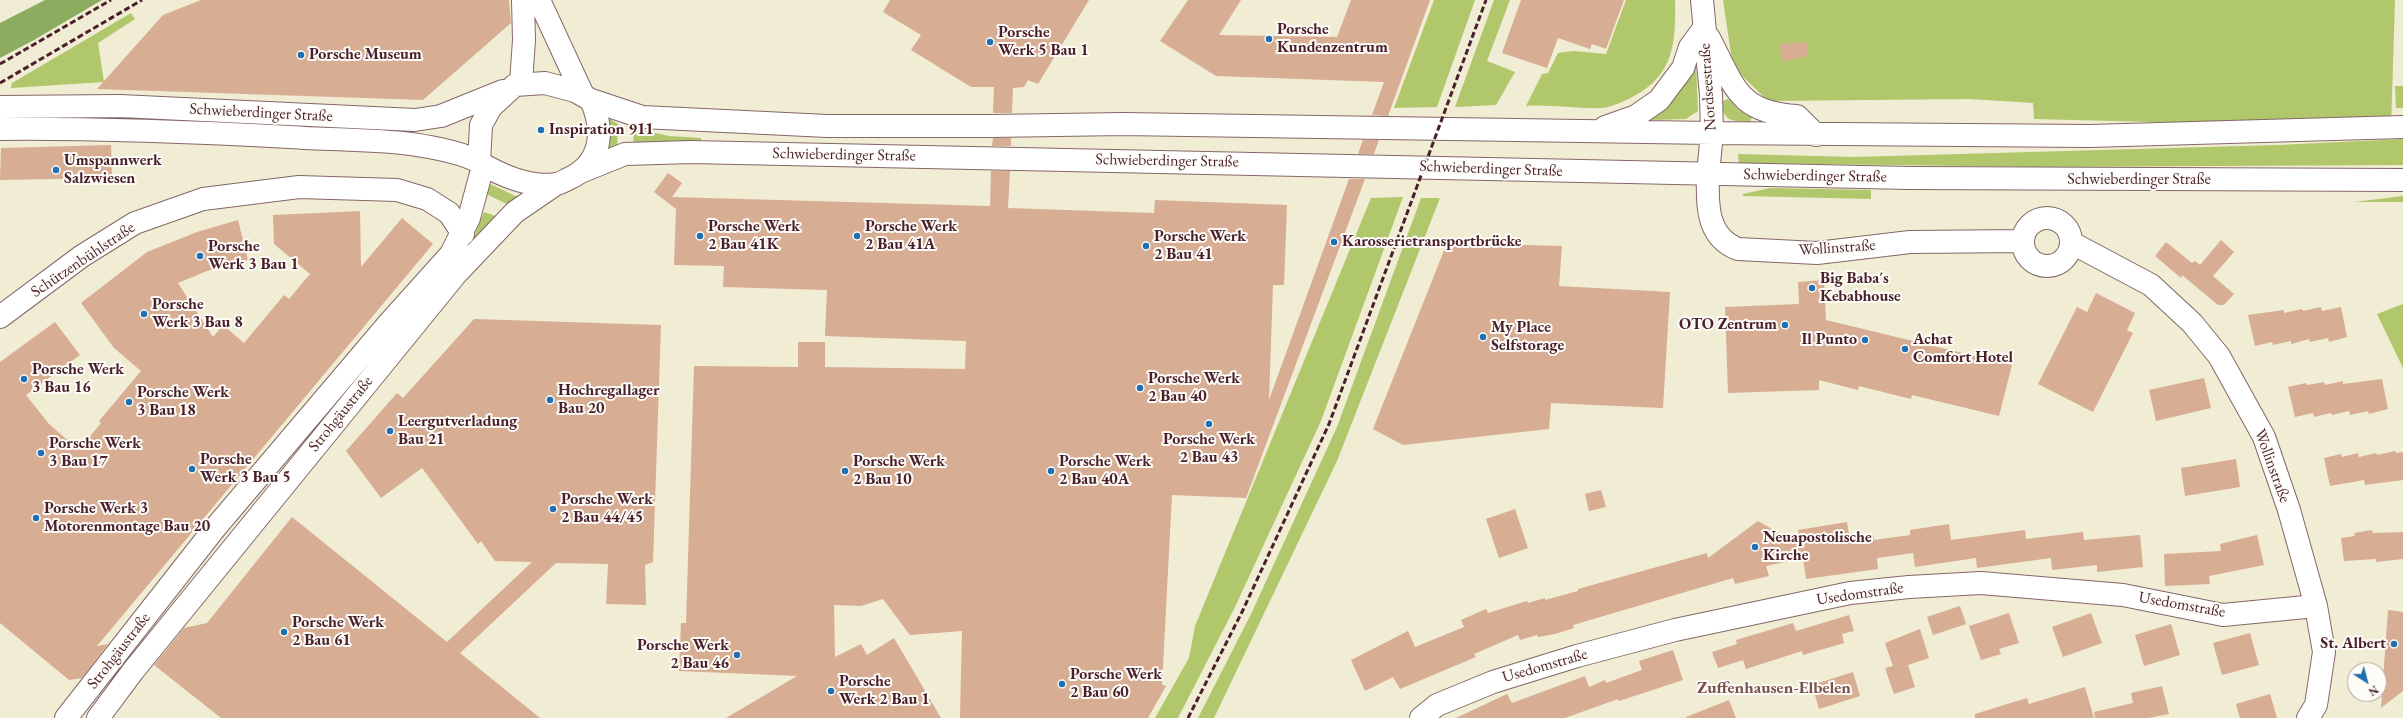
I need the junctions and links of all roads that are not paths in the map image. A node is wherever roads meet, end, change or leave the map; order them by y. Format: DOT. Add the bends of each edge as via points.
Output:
graph roads {
  1 [pos="523,0"];
  2 [pos="539,0"];
  3 [pos="1702,0"];
  4 [pos="1704,28"];
  5 [pos="518,84"];
  6 [pos="587,98"];
  7 [pos="9,107"];
  8 [pos="2403,127"];
  9 [pos="0,129"];
  10 [pos="1594,132"];
  11 [pos="1712,134"];
  12 [pos="1816,135"];
  13 [pos="481,164"];
  14 [pos="583,171"];
  15 [pos="1708,174"];
  16 [pos="2403,180"];
  17 [pos="556,184"];
  18 [pos="463,234"];
  19 [pos="2023,241"];
  20 [pos="2072,244"];
  21 [pos="0,317"];
  22 [pos="2316,606"];
  23 [pos="66,718"];
  24 [pos="98,718"];
  25 [pos="1422,718"];
  26 [pos="2308,718"];
  1 -- 5 [label="main road" via="524,40"];
  2 -- 6 [label="main road"];
  3 -- 4 [label="main road, Nordseestraße"];
  4 -- 10 [label="main road" via="1690,47 1683,68 1660,100 1636,116"];
  4 -- 11 [label="main road, Nordseestraße"];
  4 -- 12 [label="main road" via="1733,84 1746,100 1757,109 1774,115 1797,116"];
  5 -- 6 [label="main road" via="558,85"];
  5 -- 7 [label="main road, Schwieberdinger Straße" via="441,116 415,120 120,106"];
  5 -- 13 [label="main road" via="491,107 481,125"];
  6 -- 10 [label="main road, Schwieberdinger Straße" via="642,117 827,126 1123,124"];
  6 -- 14 [label="main road" via="598,114 599,140 596,152"];
  8 -- 12 [label="main road, Schwieberdinger Straße" via="2090,136"];
  9 -- 13 [label="main road, Schwieberdinger Straße" via="166,130 411,144 456,154"];
  10 -- 11 [label="main road, Schwieberdinger Straße"];
  11 -- 12 [label="main road, Schwieberdinger Straße"];
  11 -- 15 [label="main road, Nordseestraße"];
  13 -- 17 [label="main road" via="524,181"];
  13 -- 18 [label="main road, Strohgäustraße"];
  14 -- 15 [label="main road, Schwieberdinger Straße" via="625,154 691,152"];
  14 -- 17 [label="main road"];
  15 -- 16 [label="main road, Schwieberdinger Straße" via="1925,178"];
  15 -- 19 [label="main road, Wollinstraße" via="1710,222 1727,245 1738,249 1817,253 1910,242"];
  17 -- 24 [label="main road, Strohgäustraße" via="506,219 456,274 133,671"];
  18 -- 21 [label="main road, Schützenbühlstraße" via="449,213 427,199 397,190 299,187 203,199 135,223 82,256"];
  18 -- 23 [label="main road, Strohgäustraße" via="451,254 215,528"];
  19 -- 20 [label="main road" via="2030,259 2040,265 2054,265 2063,260"];
  19 -- 20 [label="main road" via="2032,223 2042,219 2054,219 2065,225"];
  20 -- 22 [label="main road, Wollinstraße" via="2151,285 2192,323 2219,356 2264,437 2289,510"];
  22 -- 25 [label="main road, Usedomstraße" via="2223,615 2123,595 1981,583 1850,593 1675,630 1577,656 1493,682 1437,705"];
  22 -- 26 [label="main road, Wollinstraße" via="2324,652 2316,705"];
}
